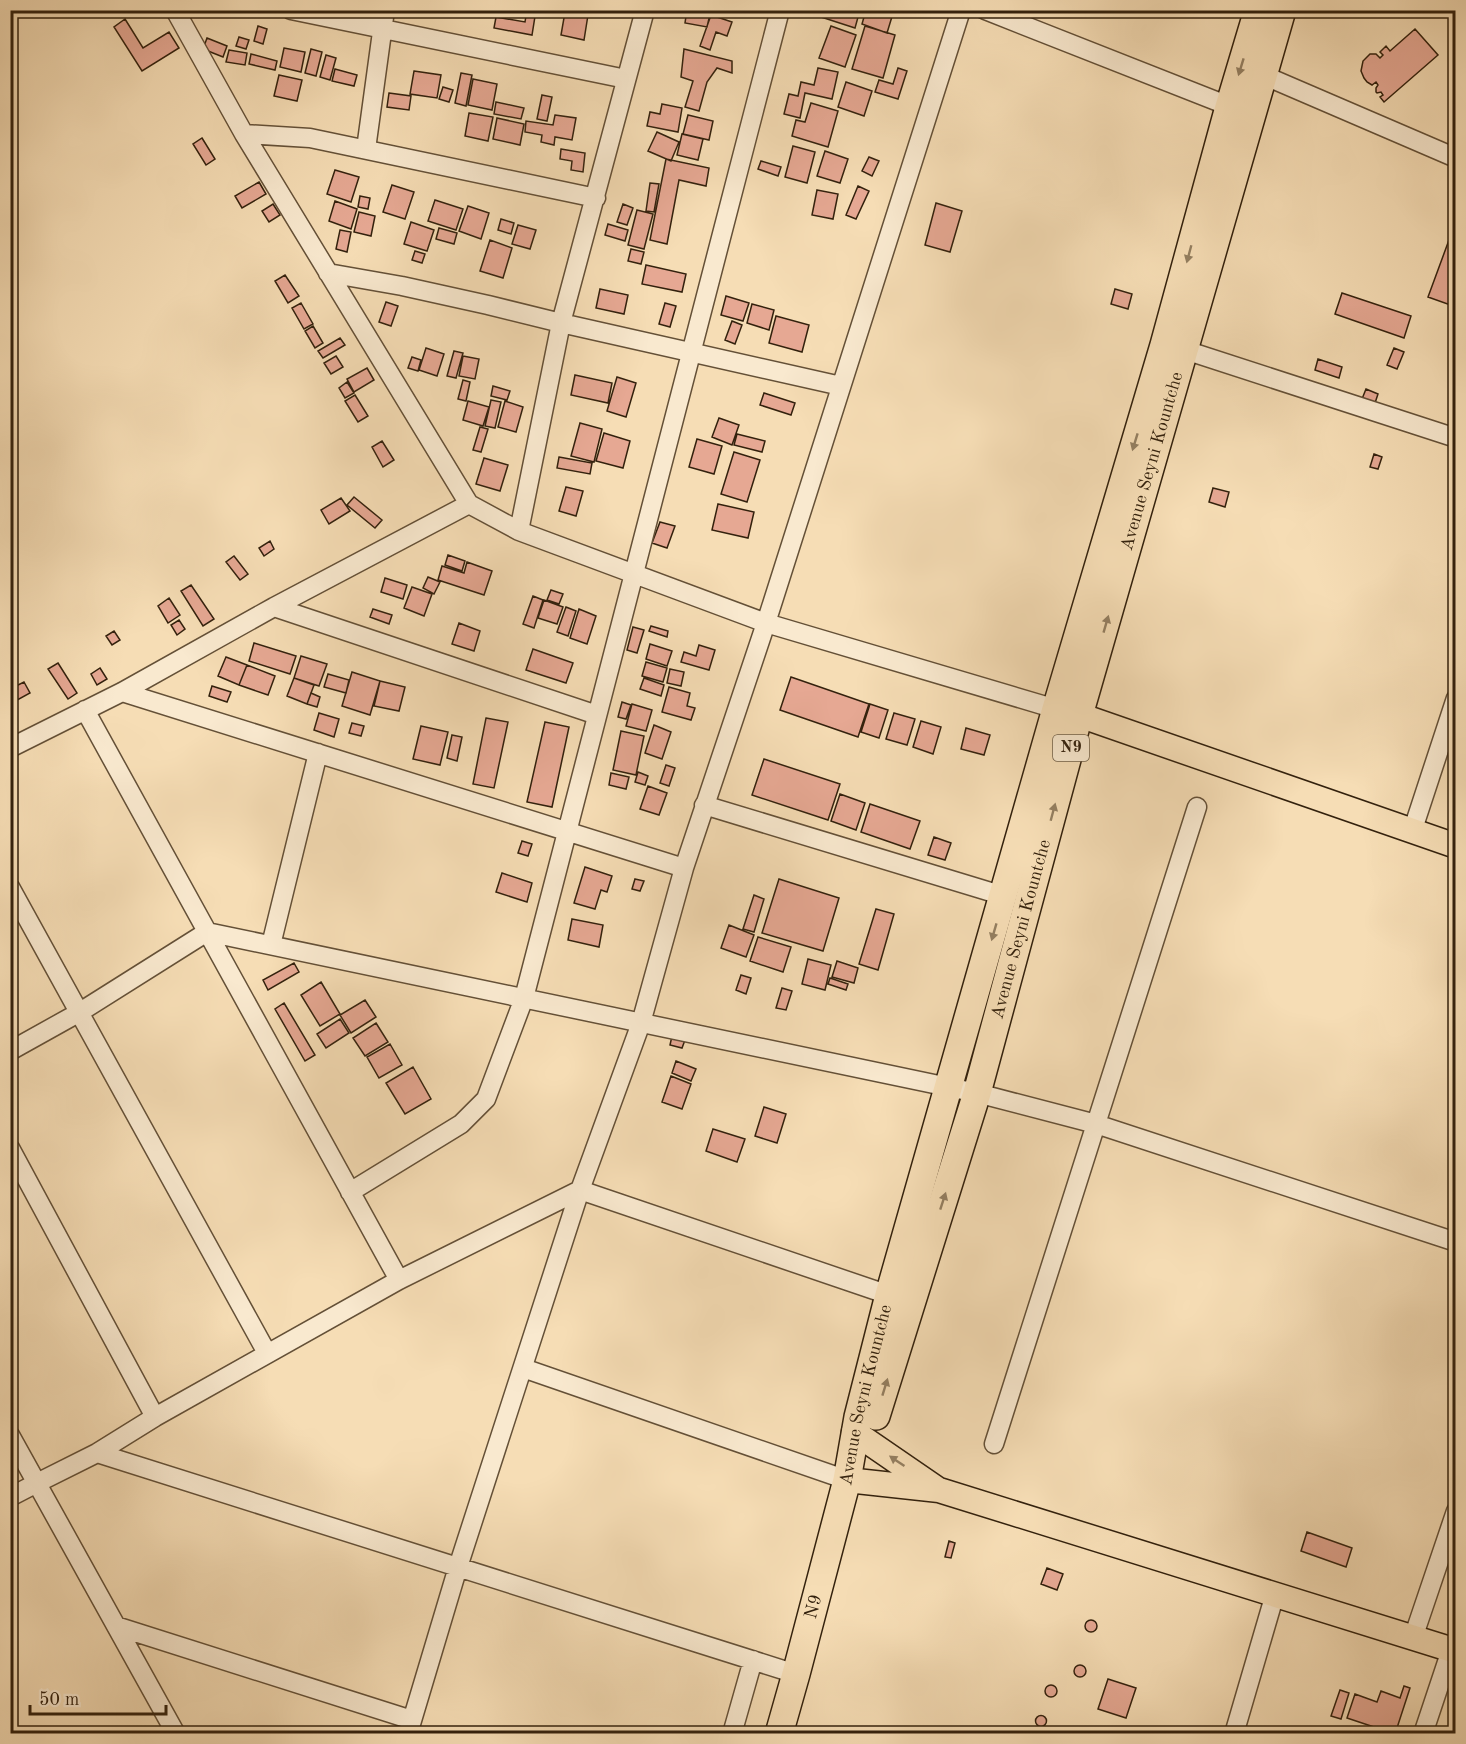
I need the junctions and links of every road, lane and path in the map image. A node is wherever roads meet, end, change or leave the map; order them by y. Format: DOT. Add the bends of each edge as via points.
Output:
graph roads {
  1 [pos="175,10"];
  2 [pos="291,10"];
  3 [pos="386,10"];
  4 [pos="645,10"];
  5 [pos="780,10"];
  6 [pos="961,10"];
  7 [pos="985,10"];
  8 [pos="1258,10"];
  9 [pos="1282,10"];
  10 [pos="383,30"];
  11 [pos="1263,75"];
  12 [pos="626,79"];
  13 [pos="1240,110"];
  14 [pos="244,134"];
  15 [pos="366,149"];
  16 [pos="1455,158"];
  17 [pos="596,198"];
  18 [pos="328,273"];
  19 [pos="561,323"];
  20 [pos="1185,350"];
  21 [pos="692,352"];
  22 [pos="841,386"];
  23 [pos="1455,438"];
  24 [pos="469,504"];
  25 [pos="519,531"];
  26 [pos="634,574"];
  27 [pos="274,607"];
  28 [pos="765,623"];
  29 [pos="122,692"];
  30 [pos="1455,698"];
  31 [pos="85,710"];
  32 [pos="1068,712"];
  33 [pos="597,715"];
  34 [pos="10,748"];
  35 [pos="318,753"];
  36 [pos="704,805"];
  37 [pos="1197,807"];
  38 [pos="567,831"];
  39 [pos="1412,832"];
  40 [pos="1455,846"];
  41 [pos="684,867"];
  42 [pos="10,886"];
  43 [pos="1004,896"];
  44 [pos="207,932"];
  45 [pos="271,945"];
  46 [pos="524,998"];
  47 [pos="80,1012"];
  48 [pos="641,1023"];
  49 [pos="10,1051"];
  50 [pos="949,1087"];
  51 [pos="977,1093"];
  52 [pos="1096,1124"];
  53 [pos="10,1148"];
  54 [pos="580,1190"];
  55 [pos="350,1192"];
  56 [pos="1455,1242"];
  57 [pos="399,1280"];
  58 [pos="889,1295"];
  59 [pos="267,1353"];
  60 [pos="523,1368"];
  61 [pos="155,1417"];
  62 [pos="10,1435"];
  63 [pos="861,1436"];
  64 [pos="994,1444"];
  65 [pos="97,1453"];
  66 [pos="847,1480"];
  67 [pos="37,1483"];
  68 [pos="939,1490"];
  69 [pos="10,1497"];
  70 [pos="1455,1511"];
  71 [pos="458,1567"];
  72 [pos="1275,1594"];
  73 [pos="116,1626"];
  74 [pos="1413,1638"];
  75 [pos="1453,1650"];
  76 [pos="753,1660"];
  77 [pos="796,1674"];
  78 [pos="410,1727"];
  79 [pos="176,1734"];
  80 [pos="732,1734"];
  81 [pos="779,1734"];
  82 [pos="1234,1734"];
  83 [pos="1424,1734"];
  1 -- 14 [label="street"];
  2 -- 10 [label="street"];
  3 -- 10 [label="street"];
  4 -- 12 [label="street"];
  5 -- 21 [label="street"];
  6 -- 22 [label="street"];
  7 -- 13 [label="street"];
  8 -- 13 [label="highway, Avenue Seyni Kountche / N9, one-way"];
  9 -- 11 [label="highway, Avenue Seyni Kountche / N9"];
  10 -- 12 [label="street"];
  10 -- 15 [label="street"];
  11 -- 13 [label="highway, Avenue Seyni Kountche / N9"];
  11 -- 16 [label="street"];
  12 -- 17 [label="street"];
  13 -- 20 [label="highway, Avenue Seyni Kountche / N9"];
  13 -- 32 [label="highway, Avenue Seyni Kountche / N9, one-way" via="1164,345"];
  14 -- 15 [label="street" via="310,138"];
  14 -- 18 [label="street"];
  15 -- 17 [label="street"];
  17 -- 19 [label="street"];
  18 -- 19 [label="street"];
  18 -- 24 [label="street"];
  19 -- 21 [label="street"];
  19 -- 25 [label="street"];
  20 -- 23 [label="street"];
  32 -- 20 [label="highway, Avenue Seyni Kountche / N9, one-way"];
  21 -- 22 [label="street"];
  21 -- 26 [label="street"];
  22 -- 28 [label="street"];
  24 -- 25 [label="street"];
  24 -- 27 [label="street"];
  25 -- 26 [label="street"];
  26 -- 28 [label="street"];
  26 -- 33 [label="street"];
  27 -- 29 [label="street"];
  27 -- 33 [label="street"];
  28 -- 32 [label="street"];
  28 -- 36 [label="street"];
  29 -- 31 [label="street"];
  29 -- 35 [label="street"];
  30 -- 39 [label="street"];
  31 -- 34 [label="street"];
  31 -- 44 [label="street"];
  32 -- 39 [label="main road"];
  32 -- 43 [label="highway, Avenue Seyni Kountche / N9"];
  51 -- 32 [label="highway, Avenue Seyni Kountche / N9, one-way"];
  33 -- 38 [label="street"];
  35 -- 38 [label="street"];
  35 -- 45 [label="street"];
  36 -- 41 [label="street"];
  36 -- 43 [label="street"];
  37 -- 52 [label="street"];
  38 -- 41 [label="street"];
  38 -- 46 [label="street"];
  39 -- 40 [label="main road"];
  41 -- 48 [label="street"];
  42 -- 47 [label="street"];
  43 -- 50 [label="highway, Avenue Seyni Kountche / N9, one-way"];
  44 -- 45 [label="street"];
  44 -- 47 [label="street"];
  44 -- 55 [label="street"];
  45 -- 46 [label="street"];
  46 -- 48 [label="street"];
  46 -- 55 [label="street" via="486,1099 460,1124"];
  47 -- 49 [label="street"];
  47 -- 59 [label="street"];
  48 -- 50 [label="street"];
  48 -- 54 [label="street"];
  50 -- 51 [label="street"];
  50 -- 58 [label="highway, Avenue Seyni Kountche / N9"];
  51 -- 52 [label="street"];
  63 -- 51 [label="highway, Avenue Seyni Kountche / N9, one-way"];
  52 -- 56 [label="street"];
  52 -- 64 [label="street"];
  53 -- 61 [label="street"];
  54 -- 57 [label="street"];
  54 -- 58 [label="street"];
  54 -- 60 [label="street"];
  55 -- 57 [label="street"];
  57 -- 59 [label="street"];
  58 -- 63 [label="highway, Avenue Seyni Kountche / N9"];
  59 -- 61 [label="street"];
  60 -- 66 [label="street"];
  60 -- 71 [label="street"];
  61 -- 65 [label="street"];
  62 -- 67 [label="street"];
  63 -- 66 [label="highway, Avenue Seyni Kountche / N9"];
  68 -- 63 [label="main road, one-way"];
  65 -- 67 [label="street"];
  65 -- 71 [label="street"];
  66 -- 68 [label="main road"];
  66 -- 77 [label="highway, N9"];
  67 -- 69 [label="street"];
  67 -- 73 [label="street"];
  68 -- 72 [label="main road"];
  70 -- 74 [label="street"];
  71 -- 76 [label="street"];
  71 -- 78 [label="street"];
  72 -- 74 [label="main road"];
  72 -- 82 [label="street"];
  73 -- 78 [label="street"];
  73 -- 79 [label="street"];
  74 -- 75 [label="main road"];
  75 -- 83 [label="street"];
  76 -- 77 [label="street"];
  76 -- 80 [label="street"];
  77 -- 81 [label="highway, N9"];
}
